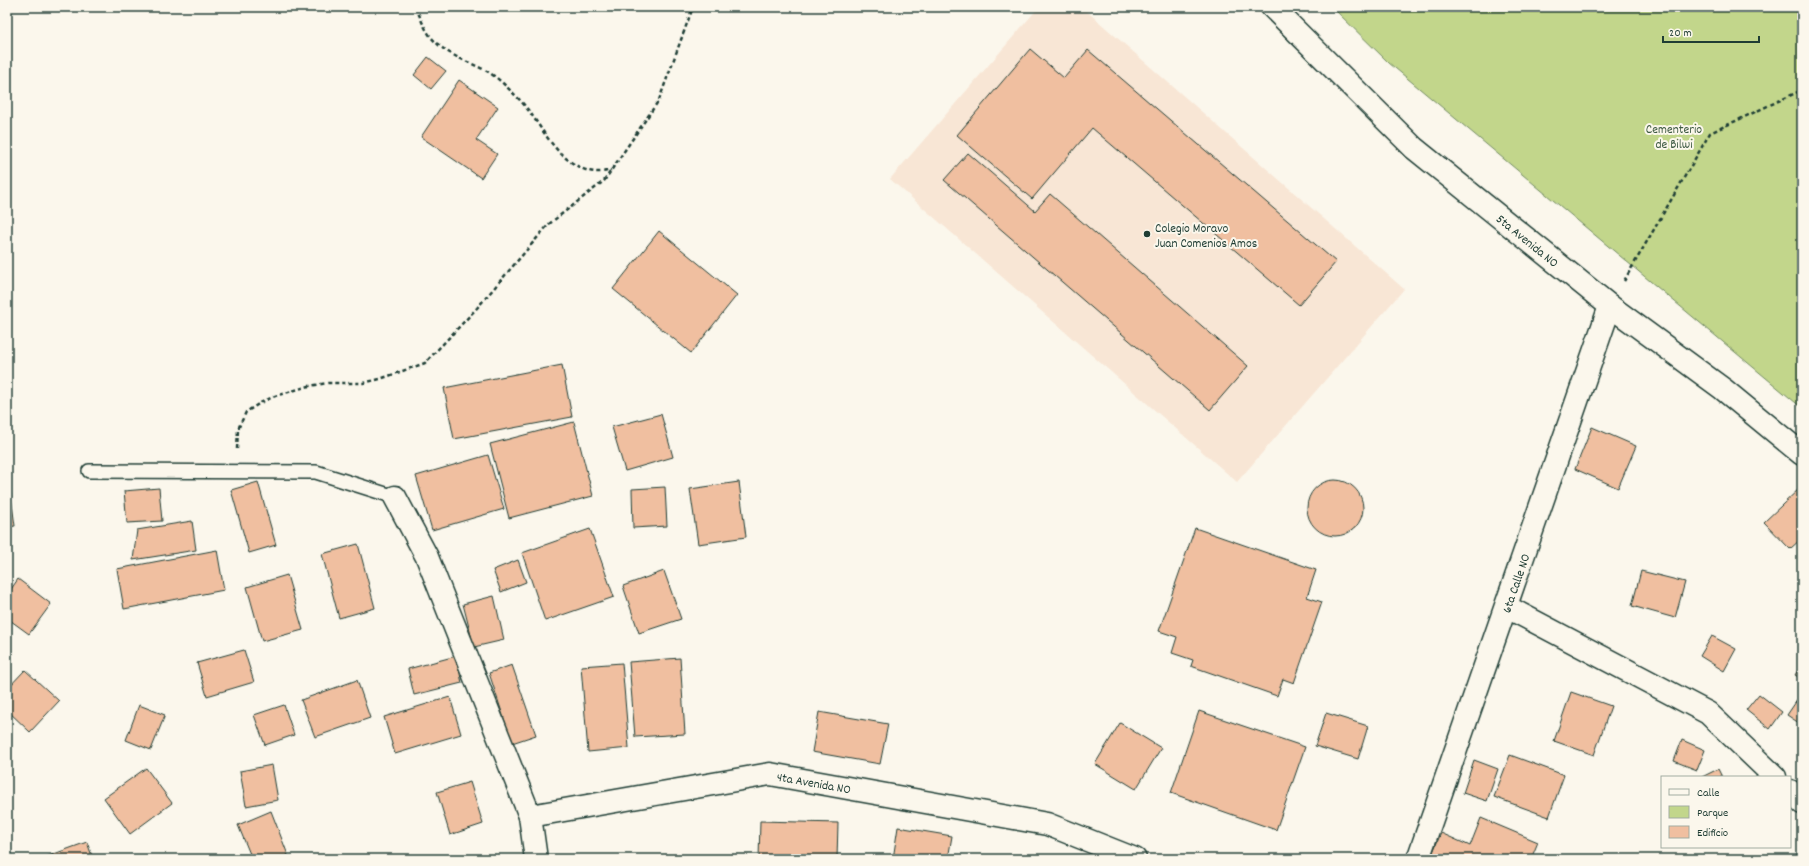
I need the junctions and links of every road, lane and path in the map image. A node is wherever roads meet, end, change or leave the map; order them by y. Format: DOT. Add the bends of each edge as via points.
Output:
graph roads {
  1 [pos="416,7"];
  2 [pos="694,7"];
  3 [pos="1272,7"];
  4 [pos="1802,90"];
  5 [pos="612,170"];
  6 [pos="1610,306"];
  7 [pos="1802,454"];
  8 [pos="88,471"];
  9 [pos="250,471"];
  10 [pos="395,497"];
  11 [pos="1507,607"];
  12 [pos="1774,776"];
  13 [pos="1791,792"];
  14 [pos="1802,802"];
  15 [pos="530,816"];
  16 [pos="536,859"];
  17 [pos="1135,859"];
  18 [pos="1418,859"];
  1 -- 5 [label="path" via="431,36 455,58 484,70 505,85 527,107 561,155 588,171 601,173"];
  2 -- 5 [label="path" via="659,100"];
  3 -- 6 [label="street, 5ta Avenida NO" via="1414,148"];
  4 -- 6 [label="path" via="1710,133"];
  5 -- 9 [label="path" via="604,181 549,224 477,308 425,363 380,379 328,383 293,390 260,403 246,412 238,429 237,448 241,463"];
  6 -- 7 [label="street, 5ta Avenida NO" via="1723,389"];
  6 -- 11 [label="street, 6ta Calle NO"];
  8 -- 9 [label="lane"];
  9 -- 10 [label="lane" via="316,472"];
  10 -- 15 [label="street" via="427,557"];
  11 -- 12 [label="street" via="1708,713"];
  11 -- 18 [label="street, 6ta Calle NO"];
  13 -- 14 [label="street"];
  15 -- 16 [label="street"];
  15 -- 17 [label="street, 4ta Avenida NO" via="770,774 1048,824"];
}
